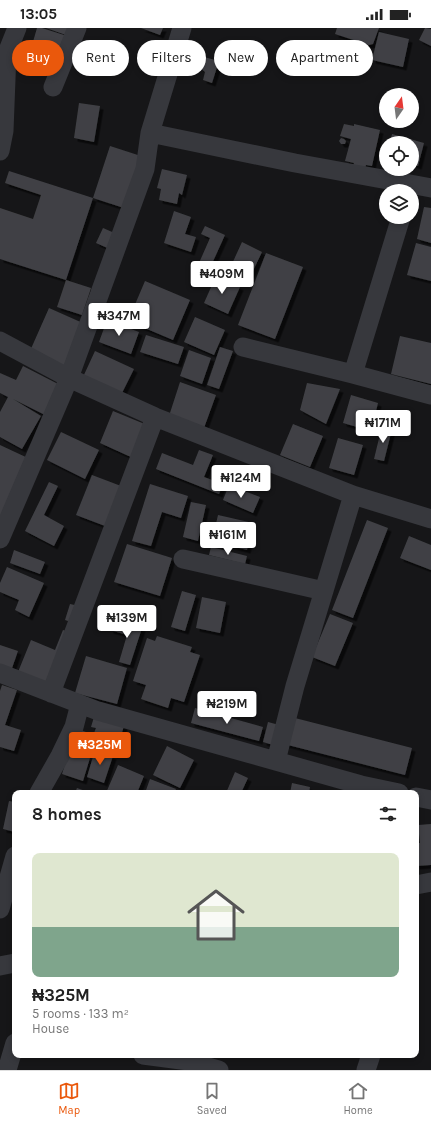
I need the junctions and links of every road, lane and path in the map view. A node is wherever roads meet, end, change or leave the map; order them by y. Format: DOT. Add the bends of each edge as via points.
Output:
graph roads {
  1 [pos="17,28"];
  2 [pos="77,28"];
  3 [pos="182,28"];
  4 [pos="53,87"];
  5 [pos="150,133"];
  6 [pos="0,152"];
  7 [pos="396,184"];
  8 [pos="419,187"];
  9 [pos="431,188"];
  10 [pos="400,224"];
  11 [pos="0,341"];
  12 [pos="243,347"];
  13 [pos="353,374"];
  14 [pos="69,378"];
  15 [pos="431,394"];
  16 [pos="155,417"];
  17 [pos="353,495"];
  18 [pos="431,519"];
  19 [pos="0,539"];
  20 [pos="183,559"];
  21 [pos="324,591"];
  22 [pos="0,674"];
  23 [pos="51,693"];
  24 [pos="80,704"];
  25 [pos="276,761"];
  26 [pos="41,790"];
  27 [pos="385,790"];
  28 [pos="419,798"];
  29 [pos="431,800"];
  30 [pos="12,867"];
  31 [pos="431,882"];
  32 [pos="419,884"];
  33 [pos="0,909"];
  34 [pos="12,964"];
  35 [pos="0,966"];
  36 [pos="12,1052"];
  37 [pos="166,1058"];
  38 [pos="370,1058"];
  39 [pos="6,1070"];
  40 [pos="218,1070"];
  41 [pos="366,1070"];
  1 -- 6 [label="street" via="7,53 4,131"];
  2 -- 4 [label="street"];
  3 -- 5 [label="street"];
  5 -- 7 [label="street"];
  5 -- 14 [label="street" via="145,169"];
  8 -- 9 [label="street"];
  10 -- 13 [label="street"];
  11 -- 14 [label="street"];
  12 -- 13 [label="street"];
  13 -- 15 [label="street"];
  14 -- 16 [label="street"];
  14 -- 19 [label="street"];
  16 -- 17 [label="street"];
  16 -- 23 [label="street"];
  17 -- 18 [label="street"];
  17 -- 21 [label="street"];
  20 -- 21 [label="street"];
  21 -- 25 [label="street" via="295,686"];
  22 -- 23 [label="street"];
  23 -- 24 [label="street"];
  24 -- 25 [label="street"];
  24 -- 26 [label="street" via="74,727"];
  25 -- 27 [label="street"];
  28 -- 29 [label="street"];
  30 -- 33 [label="street"];
  31 -- 32 [label="street"];
  34 -- 35 [label="street"];
  36 -- 39 [label="street"];
  37 -- 40 [label="street" via="188,1061"];
  38 -- 41 [label="street"];
}
